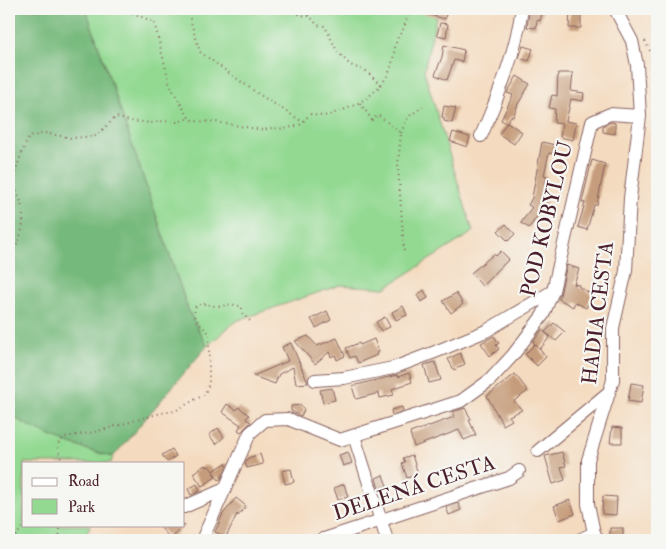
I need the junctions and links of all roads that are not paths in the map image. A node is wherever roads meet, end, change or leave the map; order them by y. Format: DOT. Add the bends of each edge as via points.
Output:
graph roads {
  1 [pos="522,9"];
  2 [pos="615,9"];
  3 [pos="640,116"];
  4 [pos="482,136"];
  5 [pos="553,291"];
  6 [pos="315,380"];
  7 [pos="609,392"];
  8 [pos="354,436"];
  9 [pos="538,451"];
  10 [pos="518,471"];
  11 [pos="225,488"];
  12 [pos="185,506"];
  13 [pos="381,520"];
  14 [pos="596,537"];
  15 [pos="202,540"];
  16 [pos="321,540"];
  17 [pos="387,540"];
  18 [pos="579,540"];
  1 -- 4 [label="street" via="503,86"];
  2 -- 3 [label="street" via="632,41"];
  3 -- 5 [label="street, POD KOBYLOU" via="610,114 592,122"];
  3 -- 7 [label="street, HADIA CESTA" via="630,198 626,271 613,328 613,380"];
  5 -- 6 [label="street" via="486,332 393,368"];
  5 -- 8 [label="street, POD KOBYLOU" via="543,315 513,355 490,380 469,396"];
  7 -- 9 [label="street"];
  7 -- 14 [label="street, HADIA CESTA" via="588,460 588,504"];
  8 -- 11 [label="street, POD KOBYLOU" via="340,440 288,419 265,420 250,433"];
  8 -- 13 [label="street"];
  10 -- 13 [label="street, DELENÁ CESTA" via="509,478"];
  11 -- 12 [label="street"];
  11 -- 15 [label="street, POD KOBYLOU"];
  13 -- 16 [label="street, DELENÁ CESTA"];
  13 -- 17 [label="street"];
  14 -- 18 [label="street"];
}
